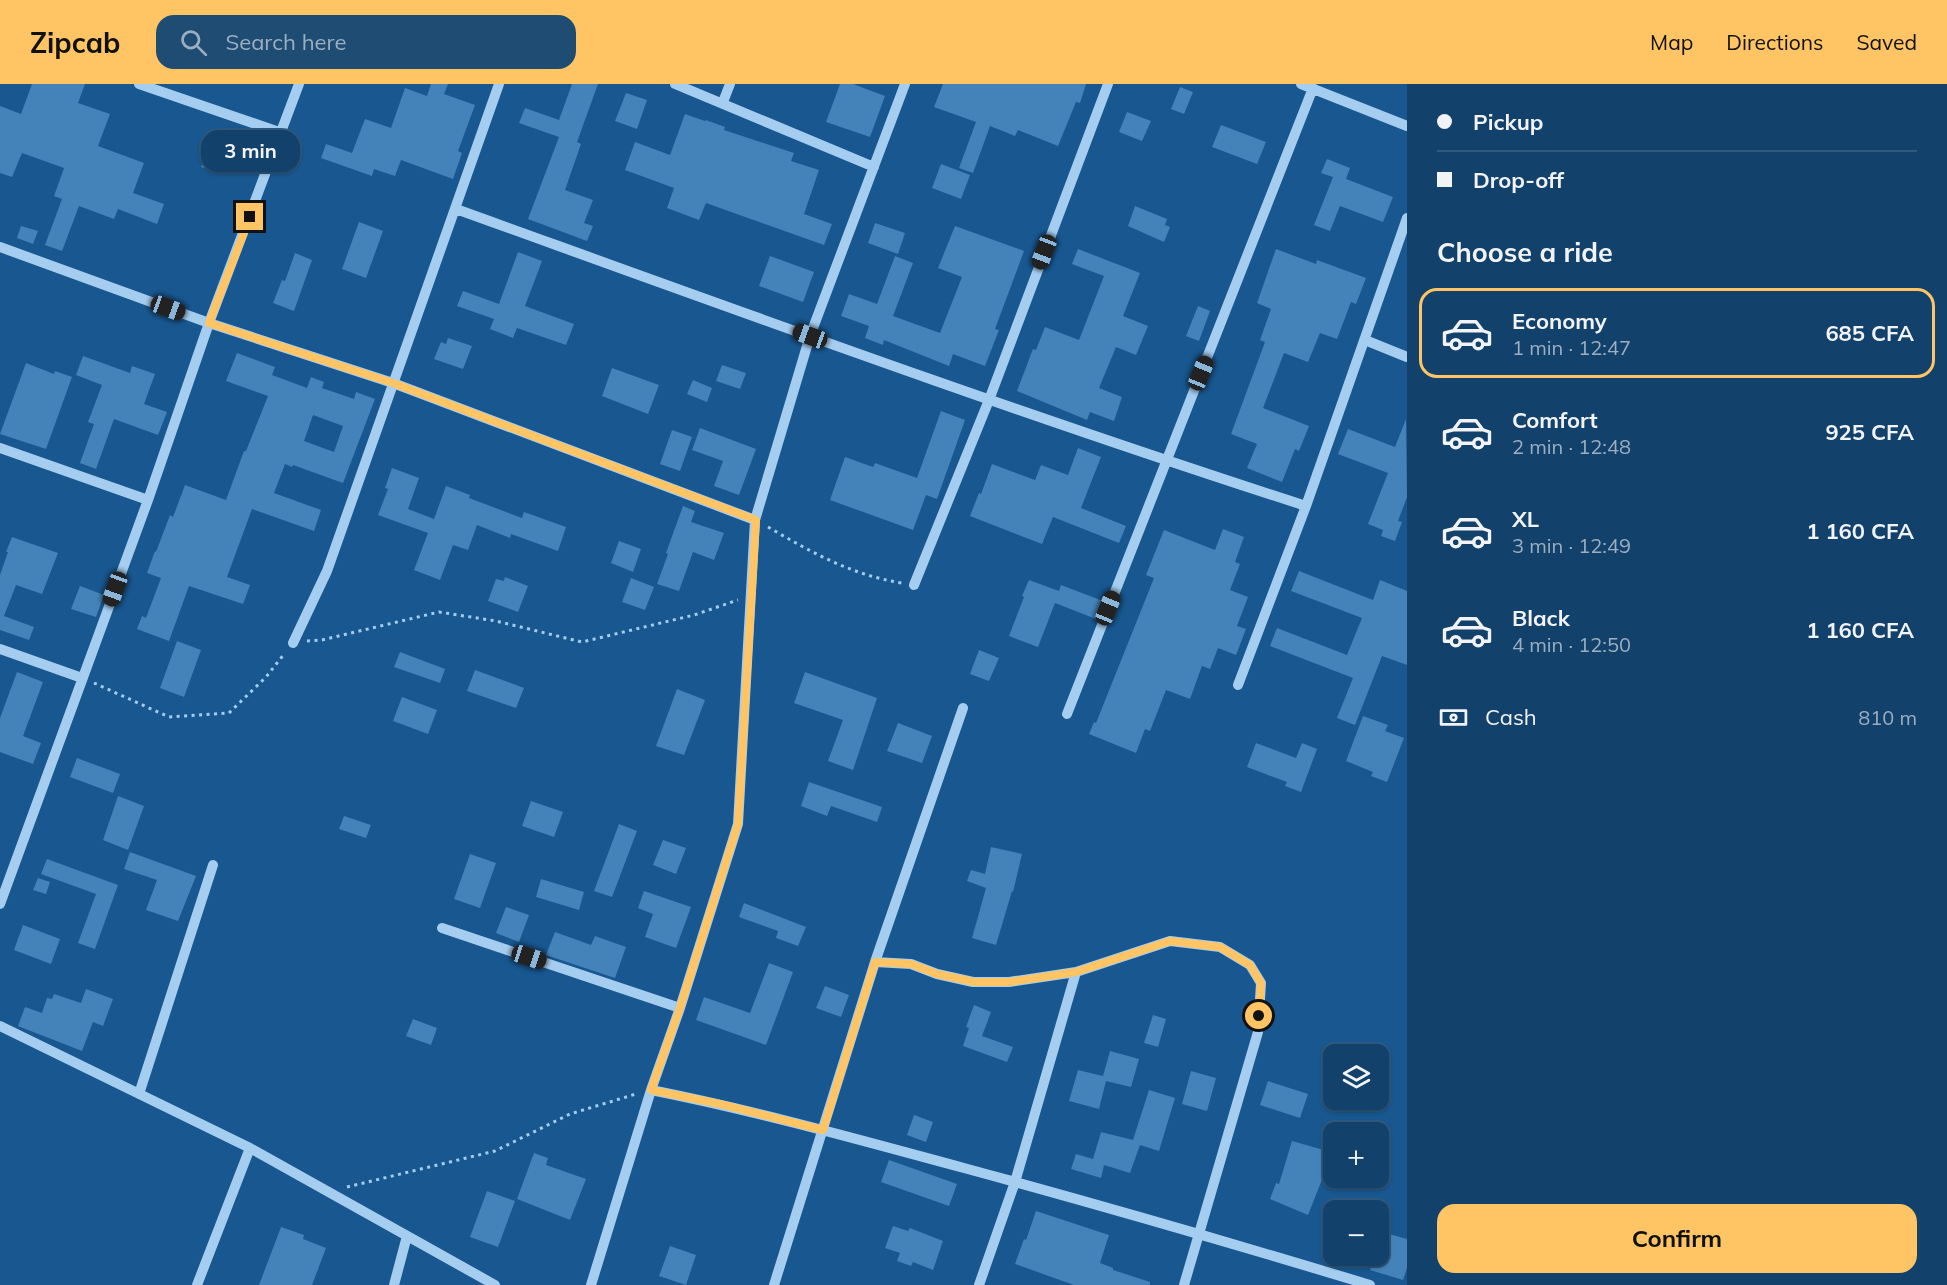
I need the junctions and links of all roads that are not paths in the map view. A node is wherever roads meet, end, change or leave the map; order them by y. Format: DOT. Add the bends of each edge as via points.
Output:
graph roads {
  1 [pos="140,84"];
  2 [pos="299,84"];
  3 [pos="499,84"];
  4 [pos="675,84"];
  5 [pos="730,84"];
  6 [pos="905,84"];
  7 [pos="1108,84"];
  8 [pos="1301,84"];
  9 [pos="1313,88"];
  10 [pos="723,102"];
  11 [pos="1407,126"];
  12 [pos="282,132"];
  13 [pos="874,167"];
  14 [pos="456,209"];
  15 [pos="1407,218"];
  16 [pos="0,247"];
  17 [pos="209,323"];
  18 [pos="810,336"];
  19 [pos="1365,340"];
  20 [pos="1407,357"];
  21 [pos="393,383"];
  22 [pos="989,400"];
  23 [pos="0,448"];
  24 [pos="1167,461"];
  25 [pos="148,500"];
  26 [pos="1306,506"];
  27 [pos="756,520"];
  28 [pos="914,585"];
  29 [pos="293,643"];
  30 [pos="0,649"];
  31 [pos="82,678"];
  32 [pos="1238,685"];
  33 [pos="963,708"];
  34 [pos="1066,714"];
  35 [pos="0,864"];
  36 [pos="213,865"];
  37 [pos="12,869"];
  38 [pos="0,904"];
  39 [pos="442,928"];
  40 [pos="875,962"];
  41 [pos="1076,972"];
  42 [pos="680,1008"];
  43 [pos="0,1026"];
  44 [pos="651,1090"];
  45 [pos="139,1094"];
  46 [pos="823,1130"];
  47 [pos="250,1148"];
  48 [pos="1016,1182"];
  49 [pos="1200,1234"];
  50 [pos="407,1236"];
  51 [pos="197,1285"];
  52 [pos="394,1285"];
  53 [pos="495,1285"];
  54 [pos="591,1285"];
  55 [pos="774,1285"];
  56 [pos="979,1285"];
  57 [pos="1184,1285"];
  58 [pos="1370,1285"];
  1 -- 12 [label="street"];
  2 -- 12 [label="street"];
  3 -- 14 [label="street"];
  4 -- 10 [label="street"];
  5 -- 10 [label="street"];
  6 -- 13 [label="street"];
  7 -- 22 [label="street"];
  8 -- 9 [label="street"];
  9 -- 11 [label="street"];
  9 -- 24 [label="street"];
  10 -- 13 [label="street"];
  12 -- 17 [label="street"];
  13 -- 18 [label="street"];
  14 -- 18 [label="street"];
  14 -- 21 [label="street"];
  15 -- 19 [label="street"];
  16 -- 17 [label="street"];
  17 -- 21 [label="street"];
  17 -- 25 [label="street"];
  18 -- 22 [label="street"];
  18 -- 27 [label="street"];
  19 -- 20 [label="street"];
  19 -- 26 [label="street"];
  21 -- 27 [label="street"];
  21 -- 29 [label="street" via="327,571"];
  22 -- 24 [label="street"];
  22 -- 28 [label="street"];
  23 -- 25 [label="street"];
  24 -- 26 [label="street"];
  24 -- 34 [label="street"];
  25 -- 31 [label="street"];
  26 -- 32 [label="street"];
  27 -- 42 [label="street" via="738,824"];
  30 -- 31 [label="street"];
  31 -- 37 [label="street"];
  33 -- 40 [label="street"];
  35 -- 37 [label="street"];
  36 -- 45 [label="street"];
  37 -- 38 [label="street"];
  39 -- 42 [label="street"];
  40 -- 41 [label="street" via="911,964 974,982 1009,982"];
  40 -- 46 [label="street"];
  41 -- 48 [label="street"];
  41 -- 49 [label="street" via="1170,941 1220,947 1250,965 1261,983 1258,1032"];
  42 -- 44 [label="street"];
  43 -- 45 [label="street"];
  44 -- 46 [label="street"];
  44 -- 54 [label="street"];
  45 -- 47 [label="street"];
  46 -- 48 [label="street"];
  46 -- 55 [label="street"];
  47 -- 50 [label="street"];
  47 -- 51 [label="street"];
  48 -- 49 [label="street"];
  48 -- 56 [label="street"];
  49 -- 57 [label="street"];
  49 -- 58 [label="street"];
  50 -- 52 [label="street"];
  50 -- 53 [label="street"];
}
